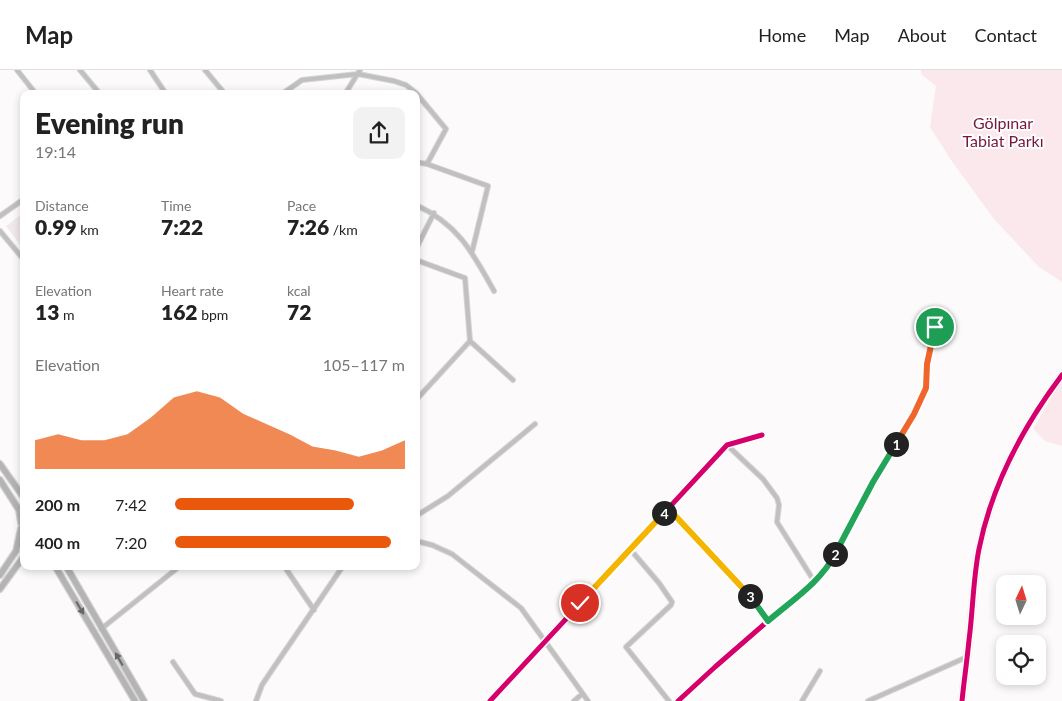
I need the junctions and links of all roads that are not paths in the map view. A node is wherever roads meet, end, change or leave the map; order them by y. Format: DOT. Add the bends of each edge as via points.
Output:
graph roads {
  1 [pos="17,70"];
  2 [pos="80,70"];
  3 [pos="150,70"];
  4 [pos="205,70"];
  5 [pos="359,72"];
  6 [pos="33,90"];
  7 [pos="97,90"];
  8 [pos="163,90"];
  9 [pos="222,90"];
  10 [pos="288,90"];
  11 [pos="348,90"];
  12 [pos="412,90"];
  13 [pos="420,98"];
  14 [pos="420,163"];
  15 [pos="427,164"];
  16 [pos="20,202"];
  17 [pos="420,207"];
  18 [pos="434,213"];
  19 [pos="0,216"];
  20 [pos="0,231"];
  21 [pos="420,240"];
  22 [pos="472,252"];
  23 [pos="20,255"];
  24 [pos="420,261"];
  25 [pos="494,291"];
  26 [pos="934,316"];
  27 [pos="470,341"];
  28 [pos="1062,375"];
  29 [pos="513,380"];
  30 [pos="420,396"];
  31 [pos="535,424"];
  32 [pos="762,435"];
  33 [pos="727,445"];
  34 [pos="0,464"];
  35 [pos="0,480"];
  36 [pos="12,483"];
  37 [pos="20,488"];
  38 [pos="6,489"];
  39 [pos="20,493"];
  40 [pos="0,494"];
  41 [pos="668,508"];
  42 [pos="20,514"];
  43 [pos="420,514"];
  44 [pos="20,532"];
  45 [pos="420,542"];
  46 [pos="630,549"];
  47 [pos="20,561"];
  48 [pos="20,563"];
  49 [pos="16,566"];
  50 [pos="56,570"];
  51 [pos="68,570"];
  52 [pos="175,570"];
  53 [pos="287,570"];
  54 [pos="340,570"];
  55 [pos="0,575"];
  56 [pos="814,581"];
  57 [pos="0,589"];
  58 [pos="314,610"];
  59 [pos="768,621"];
  60 [pos="101,628"];
  61 [pos="544,642"];
  62 [pos="967,657"];
  63 [pos="173,662"];
  64 [pos="820,671"];
  65 [pos="582,694"];
  66 [pos="135,701"];
  67 [pos="144,701"];
  68 [pos="221,701"];
  69 [pos="256,701"];
  70 [pos="490,701"];
  71 [pos="574,701"];
  72 [pos="588,701"];
  73 [pos="669,701"];
  74 [pos="678,701"];
  75 [pos="802,701"];
  76 [pos="868,701"];
  77 [pos="962,701"];
  1 -- 6 [label="street"];
  2 -- 7 [label="street"];
  3 -- 8 [label="street"];
  4 -- 9 [label="street"];
  5 -- 10 [label="street" via="302,80"];
  5 -- 11 [label="street"];
  5 -- 12 [label="street" via="406,85"];
  13 -- 15 [label="street" via="445,128"];
  14 -- 15 [label="street"];
  15 -- 22 [label="street" via="488,186"];
  16 -- 19 [label="street"];
  17 -- 18 [label="street"];
  18 -- 21 [label="street"];
  18 -- 22 [label="street" via="464,240"];
  20 -- 23 [label="street"];
  22 -- 25 [label="street"];
  24 -- 27 [label="street" via="465,278"];
  26 -- 56 [label="street" via="924,396 868,490 829,566"];
  27 -- 29 [label="street"];
  27 -- 30 [label="street"];
  28 -- 62 [label="main road" via="1019,439 996,488 978,550"];
  31 -- 43 [label="street" via="448,496"];
  32 -- 33 [label="street"];
  33 -- 41 [label="street"];
  33 -- 56 [label="street" via="763,479 777,498 777,522"];
  34 -- 36 [label="main road"];
  35 -- 38 [label="main road"];
  36 -- 37 [label="main road"];
  36 -- 39 [label="main road"];
  38 -- 40 [label="street"];
  38 -- 42 [label="main road"];
  41 -- 46 [label="street"];
  41 -- 59 [label="street" via="741,586"];
  44 -- 55 [label="main road" via="16,551"];
  45 -- 61 [label="street" via="452,554 521,608"];
  46 -- 61 [label="street"];
  46 -- 73 [label="street" via="672,602 626,648"];
  47 -- 49 [label="main road"];
  48 -- 49 [label="main road"];
  49 -- 57 [label="main road"];
  50 -- 66 [label="main road, one-way"];
  51 -- 60 [label="main road"];
  52 -- 60 [label="street"];
  53 -- 58 [label="street"];
  54 -- 58 [label="street"];
  56 -- 59 [label="street"];
  58 -- 69 [label="street" via="262,685"];
  59 -- 74 [label="street"];
  67 -- 60 [label="main road, one-way"];
  61 -- 65 [label="street"];
  61 -- 70 [label="street"];
  62 -- 76 [label="street"];
  62 -- 77 [label="main road"];
  63 -- 68 [label="street" via="195,694"];
  64 -- 75 [label="street"];
  65 -- 71 [label="street"];
  65 -- 72 [label="street"];
}
